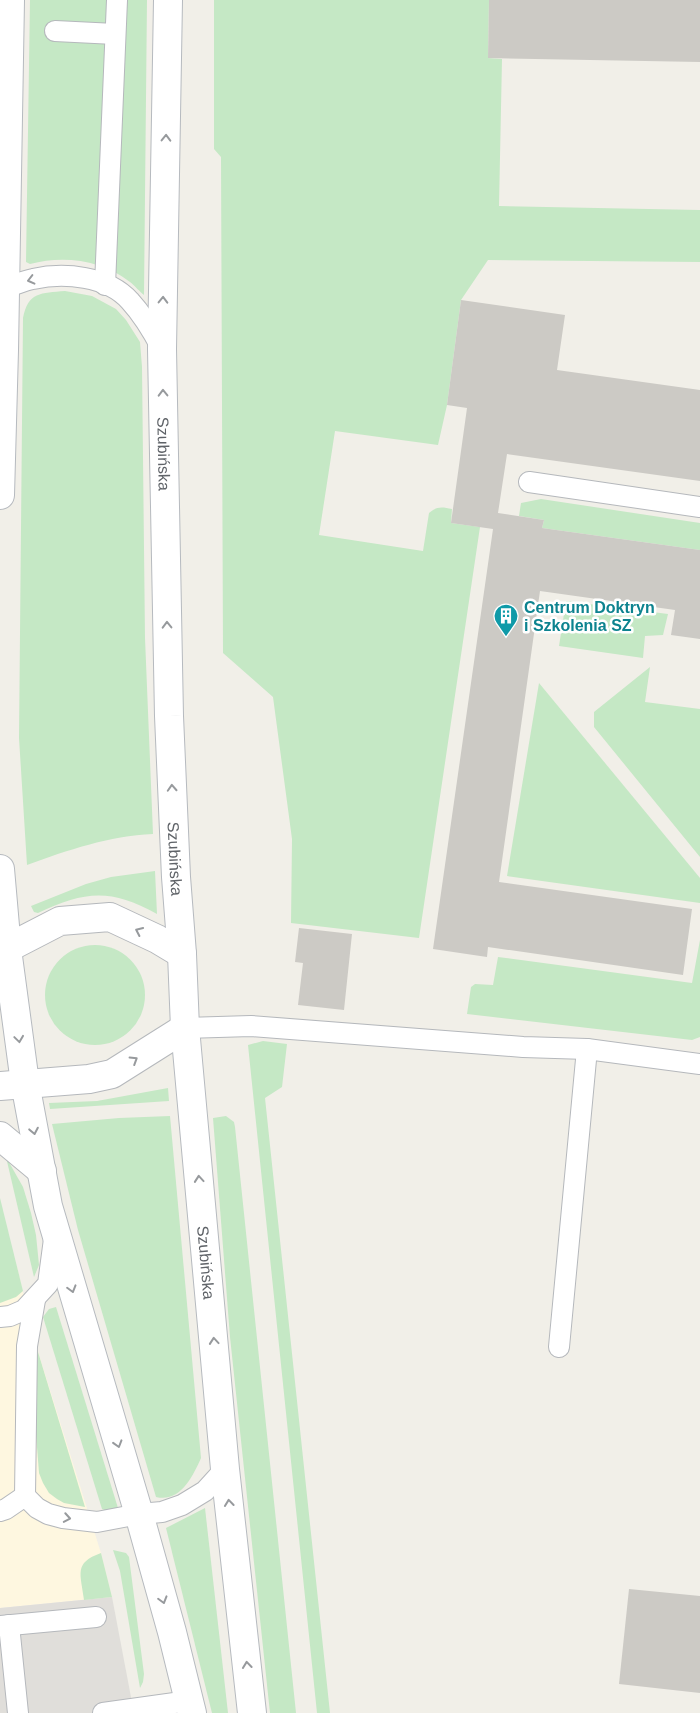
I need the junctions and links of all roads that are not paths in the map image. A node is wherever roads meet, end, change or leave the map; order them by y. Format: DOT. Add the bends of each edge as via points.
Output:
graph roads {
  1 [pos="10,0"];
  2 [pos="117,0"];
  3 [pos="168,0"];
  4 [pos="55,31"];
  5 [pos="115,34"];
  6 [pos="105,285"];
  7 [pos="2,288"];
  8 [pos="162,349"];
  9 [pos="529,482"];
  10 [pos="0,495"];
  11 [pos="700,507"];
  12 [pos="0,868"];
  13 [pos="3,950"];
  14 [pos="182,954"];
  15 [pos="185,1028"];
  16 [pos="587,1049"];
  17 [pos="700,1064"];
  18 [pos="13,1084"];
  19 [pos="0,1136"];
  20 [pos="42,1171"];
  21 [pos="55,1232"];
  22 [pos="35,1300"];
  23 [pos="0,1317"];
  24 [pos="559,1347"];
  25 [pos="225,1470"];
  26 [pos="25,1496"];
  27 [pos="0,1511"];
  28 [pos="139,1514"];
  29 [pos="96,1617"];
  30 [pos="5,1626"];
  31 [pos="191,1707"];
  32 [pos="18,1713"];
  33 [pos="103,1713"];
  34 [pos="252,1713"];
  1 -- 7 [label="main road"];
  2 -- 5 [label="lane"];
  8 -- 3 [label="main road, Szubińska, one-way"];
  4 -- 5 [label="lane"];
  5 -- 6 [label="lane"];
  6 -- 7 [label="lane, one-way" via="78,276 58,275"];
  6 -- 8 [label="lane" via="129,300 147,322"];
  7 -- 10 [label="main road" via="4,350"];
  14 -- 8 [label="main road, Szubińska, one-way" via="169,716"];
  9 -- 11 [label="lane"];
  12 -- 13 [label="main road"];
  14 -- 13 [label="main road, one-way" via="110,917 60,922"];
  13 -- 18 [label="main road, one-way"];
  14 -- 15 [label="main road, Szubińska"];
  15 -- 16 [label="lane" via="251,1026"];
  18 -- 15 [label="main road, one-way" via="89,1079 112,1074"];
  25 -- 15 [label="main road, Szubińska, one-way"];
  16 -- 17 [label="lane"];
  16 -- 24 [label="lane"];
  18 -- 20 [label="main road, one-way"];
  19 -- 20 [label="main road"];
  20 -- 21 [label="main road"];
  21 -- 22 [label="lane" via="48,1284"];
  21 -- 28 [label="main road, one-way"];
  22 -- 23 [label="lane" via="24,1310"];
  22 -- 26 [label="lane" via="27,1346"];
  25 -- 28 [label="lane" via="205,1491 182,1506"];
  34 -- 25 [label="main road, Szubińska, one-way"];
  26 -- 27 [label="lane"];
  26 -- 28 [label="lane, one-way" via="37,1508 63,1518 97,1522"];
  28 -- 31 [label="main road, one-way"];
  29 -- 30 [label="lane"];
  30 -- 32 [label="lane"];
  31 -- 33 [label="lane"];
}
